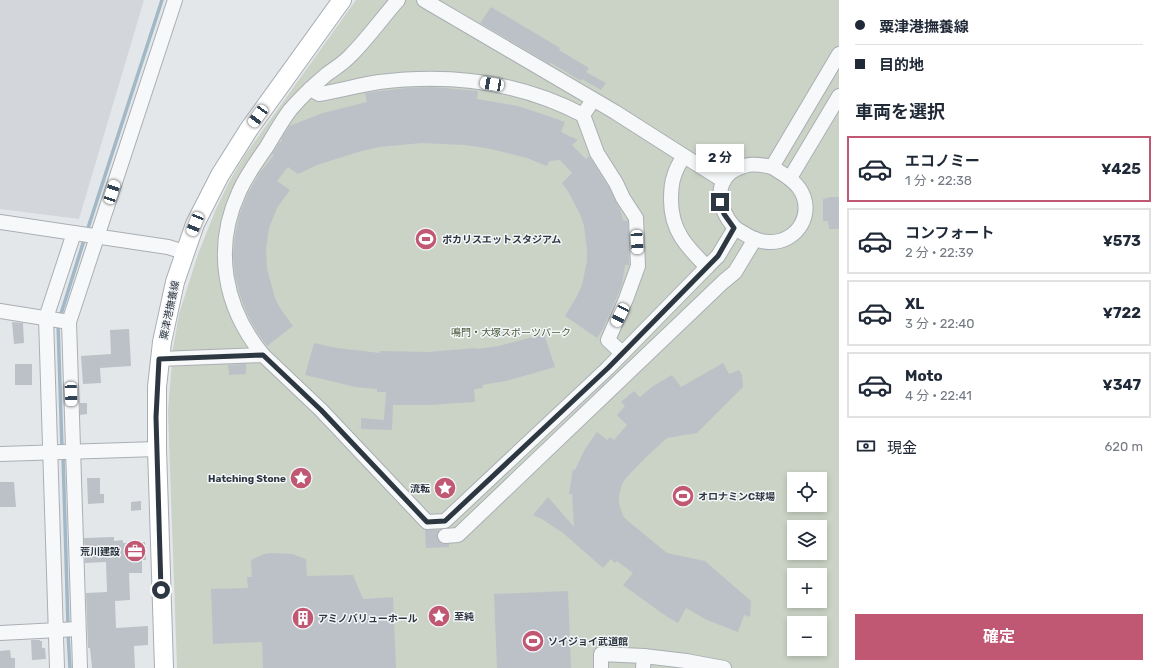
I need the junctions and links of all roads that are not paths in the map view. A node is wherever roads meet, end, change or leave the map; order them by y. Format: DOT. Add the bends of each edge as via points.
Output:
graph roads {
  1 [pos="174,0"];
  2 [pos="342,0"];
  3 [pos="398,0"];
  4 [pos="424,0"];
  5 [pos="839,54"];
  6 [pos="310,89"];
  7 [pos="839,96"];
  8 [pos="593,100"];
  9 [pos="583,115"];
  10 [pos="684,156"];
  11 [pos="772,167"];
  12 [pos="790,178"];
  13 [pos="724,181"];
  14 [pos="0,222"];
  15 [pos="734,228"];
  16 [pos="75,233"];
  17 [pos="95,236"];
  18 [pos="755,239"];
  19 [pos="184,252"];
  20 [pos="707,267"];
  21 [pos="0,311"];
  22 [pos="48,318"];
  23 [pos="67,322"];
  24 [pos="622,353"];
  25 [pos="263,355"];
  26 [pos="159,359"];
  27 [pos="157,449"];
  28 [pos="52,452"];
  29 [pos="72,452"];
  30 [pos="0,454"];
  31 [pos="445,536"];
  32 [pos="77,630"];
  33 [pos="57,631"];
  34 [pos="0,633"];
  35 [pos="643,662"];
  36 [pos="57,668"];
  37 [pos="80,668"];
  38 [pos="164,668"];
  39 [pos="601,668"];
  40 [pos="724,668"];
  1 -- 17 [label="street"];
  2 -- 19 [label="main road, 粟津港撫養線" via="249,129 220,175"];
  3 -- 6 [label="street" via="350,56"];
  4 -- 8 [label="street"];
  5 -- 11 [label="street"];
  6 -- 9 [label="street" via="319,94 418,78 484,82 521,90 561,103"];
  6 -- 25 [label="street" via="290,110 246,178 233,204 226,232 226,276 233,304 245,331"];
  7 -- 12 [label="street"];
  8 -- 9 [label="street"];
  8 -- 10 [label="street"];
  9 -- 24 [label="street" via="597,152 636,218 638,266 608,340"];
  10 -- 13 [label="street"];
  10 -- 20 [label="street" via="671,187 671,211 685,244"];
  11 -- 12 [label="street"];
  11 -- 13 [label="street" via="745,165 736,169"];
  12 -- 18 [label="street" via="799,188 805,206 800,226 794,233 779,241"];
  13 -- 15 [label="street" via="720,202 724,214"];
  14 -- 16 [label="street"];
  15 -- 18 [label="street"];
  15 -- 20 [label="street" via="718,256"];
  16 -- 17 [label="street"];
  16 -- 22 [label="street"];
  17 -- 19 [label="street" via="168,247"];
  17 -- 23 [label="street"];
  18 -- 31 [label="street" via="735,272 458,535"];
  19 -- 26 [label="main road, 粟津港撫養線" via="168,306"];
  20 -- 24 [label="street"];
  21 -- 22 [label="street"];
  22 -- 23 [label="street"];
  22 -- 28 [label="street"];
  23 -- 29 [label="street"];
  24 -- 25 [label="street" via="445,521 427,522 321,410"];
  25 -- 26 [label="street"];
  26 -- 27 [label="main road, 粟津港撫養線"];
  27 -- 29 [label="street"];
  27 -- 38 [label="main road, 粟津港撫養線"];
  28 -- 29 [label="street"];
  28 -- 30 [label="street"];
  28 -- 33 [label="street"];
  29 -- 32 [label="street"];
  32 -- 33 [label="street"];
  32 -- 37 [label="street"];
  33 -- 34 [label="street"];
  33 -- 36 [label="street"];
  35 -- 39 [label="street" via="601,654"];
  35 -- 40 [label="street" via="686,661"];
}
